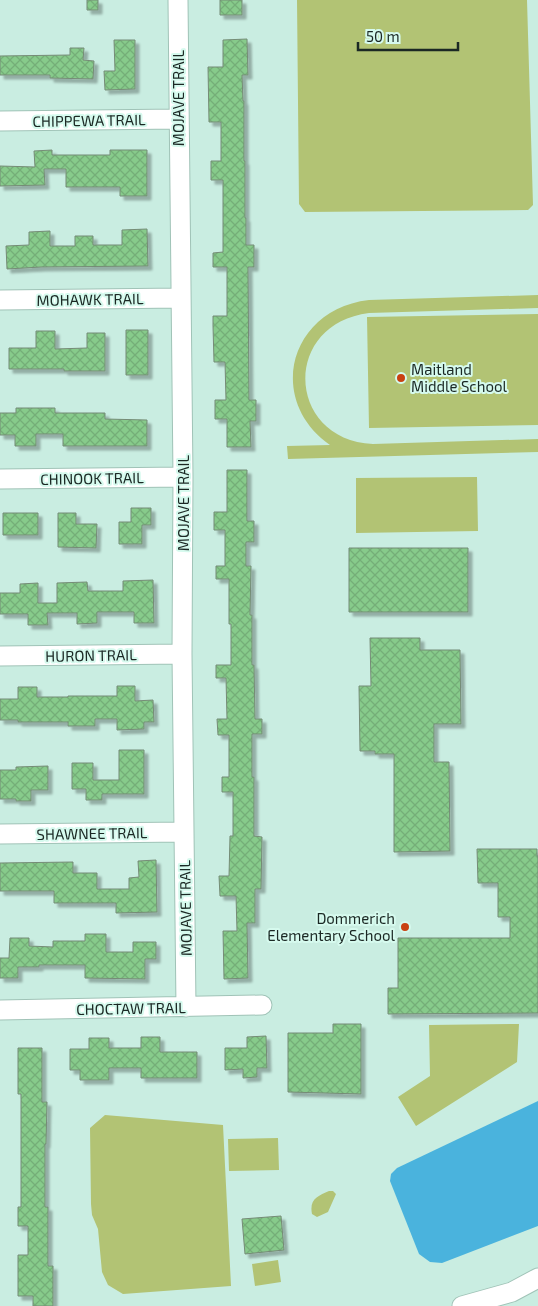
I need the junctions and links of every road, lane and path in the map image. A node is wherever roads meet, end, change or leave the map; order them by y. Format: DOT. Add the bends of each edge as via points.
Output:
graph roads {
  1 [pos="178,0"];
  2 [pos="178,119"];
  3 [pos="0,121"];
  4 [pos="181,298"];
  5 [pos="0,300"];
  6 [pos="183,477"];
  7 [pos="0,479"];
  8 [pos="182,654"];
  9 [pos="0,656"];
  10 [pos="184,832"];
  11 [pos="0,834"];
  12 [pos="262,1005"];
  13 [pos="186,1007"];
  14 [pos="0,1010"];
  15 [pos="538,1278"];
  16 [pos="462,1306"];
  1 -- 2 [label="street, MOJAVE TRAIL"];
  2 -- 3 [label="street, CHIPPEWA TRAIL"];
  2 -- 4 [label="street, MOJAVE TRAIL"];
  4 -- 5 [label="street, MOHAWK TRAIL"];
  4 -- 6 [label="street, MOJAVE TRAIL"];
  6 -- 7 [label="street, CHINOOK TRAIL"];
  6 -- 8 [label="street, MOJAVE TRAIL"];
  8 -- 9 [label="street, HURON TRAIL"];
  8 -- 10 [label="street, MOJAVE TRAIL"];
  10 -- 11 [label="street, SHAWNEE TRAIL"];
  10 -- 13 [label="street, MOJAVE TRAIL"];
  12 -- 13 [label="street, CHOCTAW TRAIL"];
  13 -- 14 [label="street, CHOCTAW TRAIL"];
  15 -- 16 [label="street" via="512,1292"];
}
